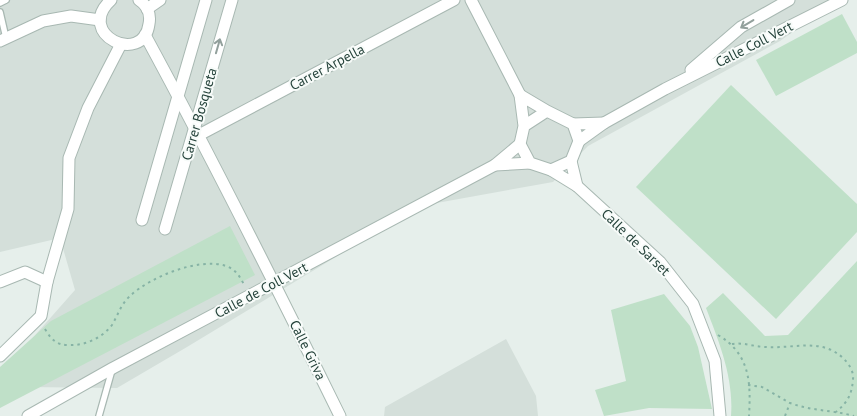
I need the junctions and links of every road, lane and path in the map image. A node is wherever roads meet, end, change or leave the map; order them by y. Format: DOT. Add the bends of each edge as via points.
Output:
graph roads {
  1 [pos="6,0"];
  2 [pos="111,0"];
  3 [pos="160,0"];
  4 [pos="206,0"];
  5 [pos="232,0"];
  6 [pos="454,0"];
  7 [pos="471,0"];
  8 [pos="789,0"];
  9 [pos="842,0"];
  10 [pos="0,3"];
  11 [pos="143,4"];
  12 [pos="0,12"];
  13 [pos="100,20"];
  14 [pos="145,35"];
  15 [pos="3,39"];
  16 [pos="121,44"];
  17 [pos="665,88"];
  18 [pos="520,95"];
  19 [pos="178,96"];
  20 [pos="548,111"];
  21 [pos="604,123"];
  22 [pos="573,124"];
  23 [pos="524,126"];
  24 [pos="197,131"];
  25 [pos="579,141"];
  26 [pos="520,144"];
  27 [pos="571,160"];
  28 [pos="530,163"];
  29 [pos="495,165"];
  30 [pos="551,170"];
  31 [pos="577,186"];
  32 [pos="142,220"];
  33 [pos="165,228"];
  34 [pos="0,282"];
  35 [pos="47,282"];
  36 [pos="275,283"];
  37 [pos="251,296"];
  38 [pos="40,318"];
  39 [pos="716,334"];
  40 [pos="732,344"];
  41 [pos="0,356"];
  42 [pos="113,368"];
  43 [pos="748,385"];
  44 [pos="790,403"];
  45 [pos="836,412"];
  46 [pos="28,416"];
  47 [pos="99,416"];
  48 [pos="340,416"];
  49 [pos="720,416"];
  50 [pos="749,416"];
  51 [pos="785,416"];
  52 [pos="854,416"];
  1 -- 10 [label="lane"];
  2 -- 13 [label="street"];
  3 -- 11 [label="street"];
  4 -- 19 [label="street, Carrer Bosqueta"];
  24 -- 5 [label="street, Carrer Bosqueta, one-way"];
  6 -- 24 [label="street, Carrer Arpella"];
  7 -- 18 [label="street"];
  8 -- 17 [label="street, Calle Coll Vert, one-way" via="741,28"];
  9 -- 17 [label="street, Calle Coll Vert"];
  11 -- 14 [label="street" via="150,22"];
  12 -- 15 [label="lane"];
  13 -- 15 [label="street" via="71,16 43,21"];
  13 -- 16 [label="street" via="106,36"];
  14 -- 16 [label="street" via="134,43"];
  14 -- 19 [label="street, Calle Griva"];
  16 -- 35 [label="street" via="88,108 68,158 68,209"];
  17 -- 21 [label="street, Calle Coll Vert"];
  18 -- 20 [label="street"];
  18 -- 23 [label="street"];
  19 -- 24 [label="street, Calle Griva"];
  19 -- 32 [label="street, Carrer Bosqueta"];
  20 -- 22 [label="street"];
  20 -- 23 [label="street"];
  21 -- 22 [label="street, Calle Coll Vert"];
  21 -- 25 [label="street, Calle Coll Vert"];
  22 -- 25 [label="street"];
  23 -- 26 [label="street"];
  24 -- 33 [label="street, Carrer Bosqueta"];
  24 -- 36 [label="street, Calle Griva"];
  25 -- 27 [label="street"];
  26 -- 28 [label="street"];
  26 -- 29 [label="street, Calle de Coll Vert"];
  27 -- 30 [label="street"];
  27 -- 31 [label="street"];
  28 -- 29 [label="street, Calle de Coll Vert"];
  28 -- 30 [label="street"];
  29 -- 36 [label="street, Calle de Coll Vert"];
  30 -- 31 [label="street, Calle de Sarset"];
  31 -- 49 [label="street, Calle de Sarset" via="660,262 693,304 716,361"];
  34 -- 35 [label="street" via="25,272"];
  35 -- 38 [label="street"];
  36 -- 37 [label="street, Calle de Coll Vert"];
  36 -- 48 [label="street, Calle Griva"];
  37 -- 38 [label="path" via="237,273 227,266 206,265 179,270 145,284 130,296 103,333 85,343 55,343"];
  37 -- 42 [label="street, Calle de Coll Vert"];
  38 -- 41 [label="street"];
  39 -- 40 [label="path"];
  40 -- 43 [label="path" via="745,363"];
  40 -- 45 [label="path" via="823,346 837,352 854,374 852,392 846,404"];
  42 -- 46 [label="street, Calle de Coll Vert"];
  42 -- 47 [label="lane"];
  43 -- 44 [label="path" via="762,387"];
  43 -- 50 [label="path"];
  44 -- 45 [label="path" via="806,409"];
  44 -- 51 [label="path"];
  45 -- 52 [label="path"];
}
